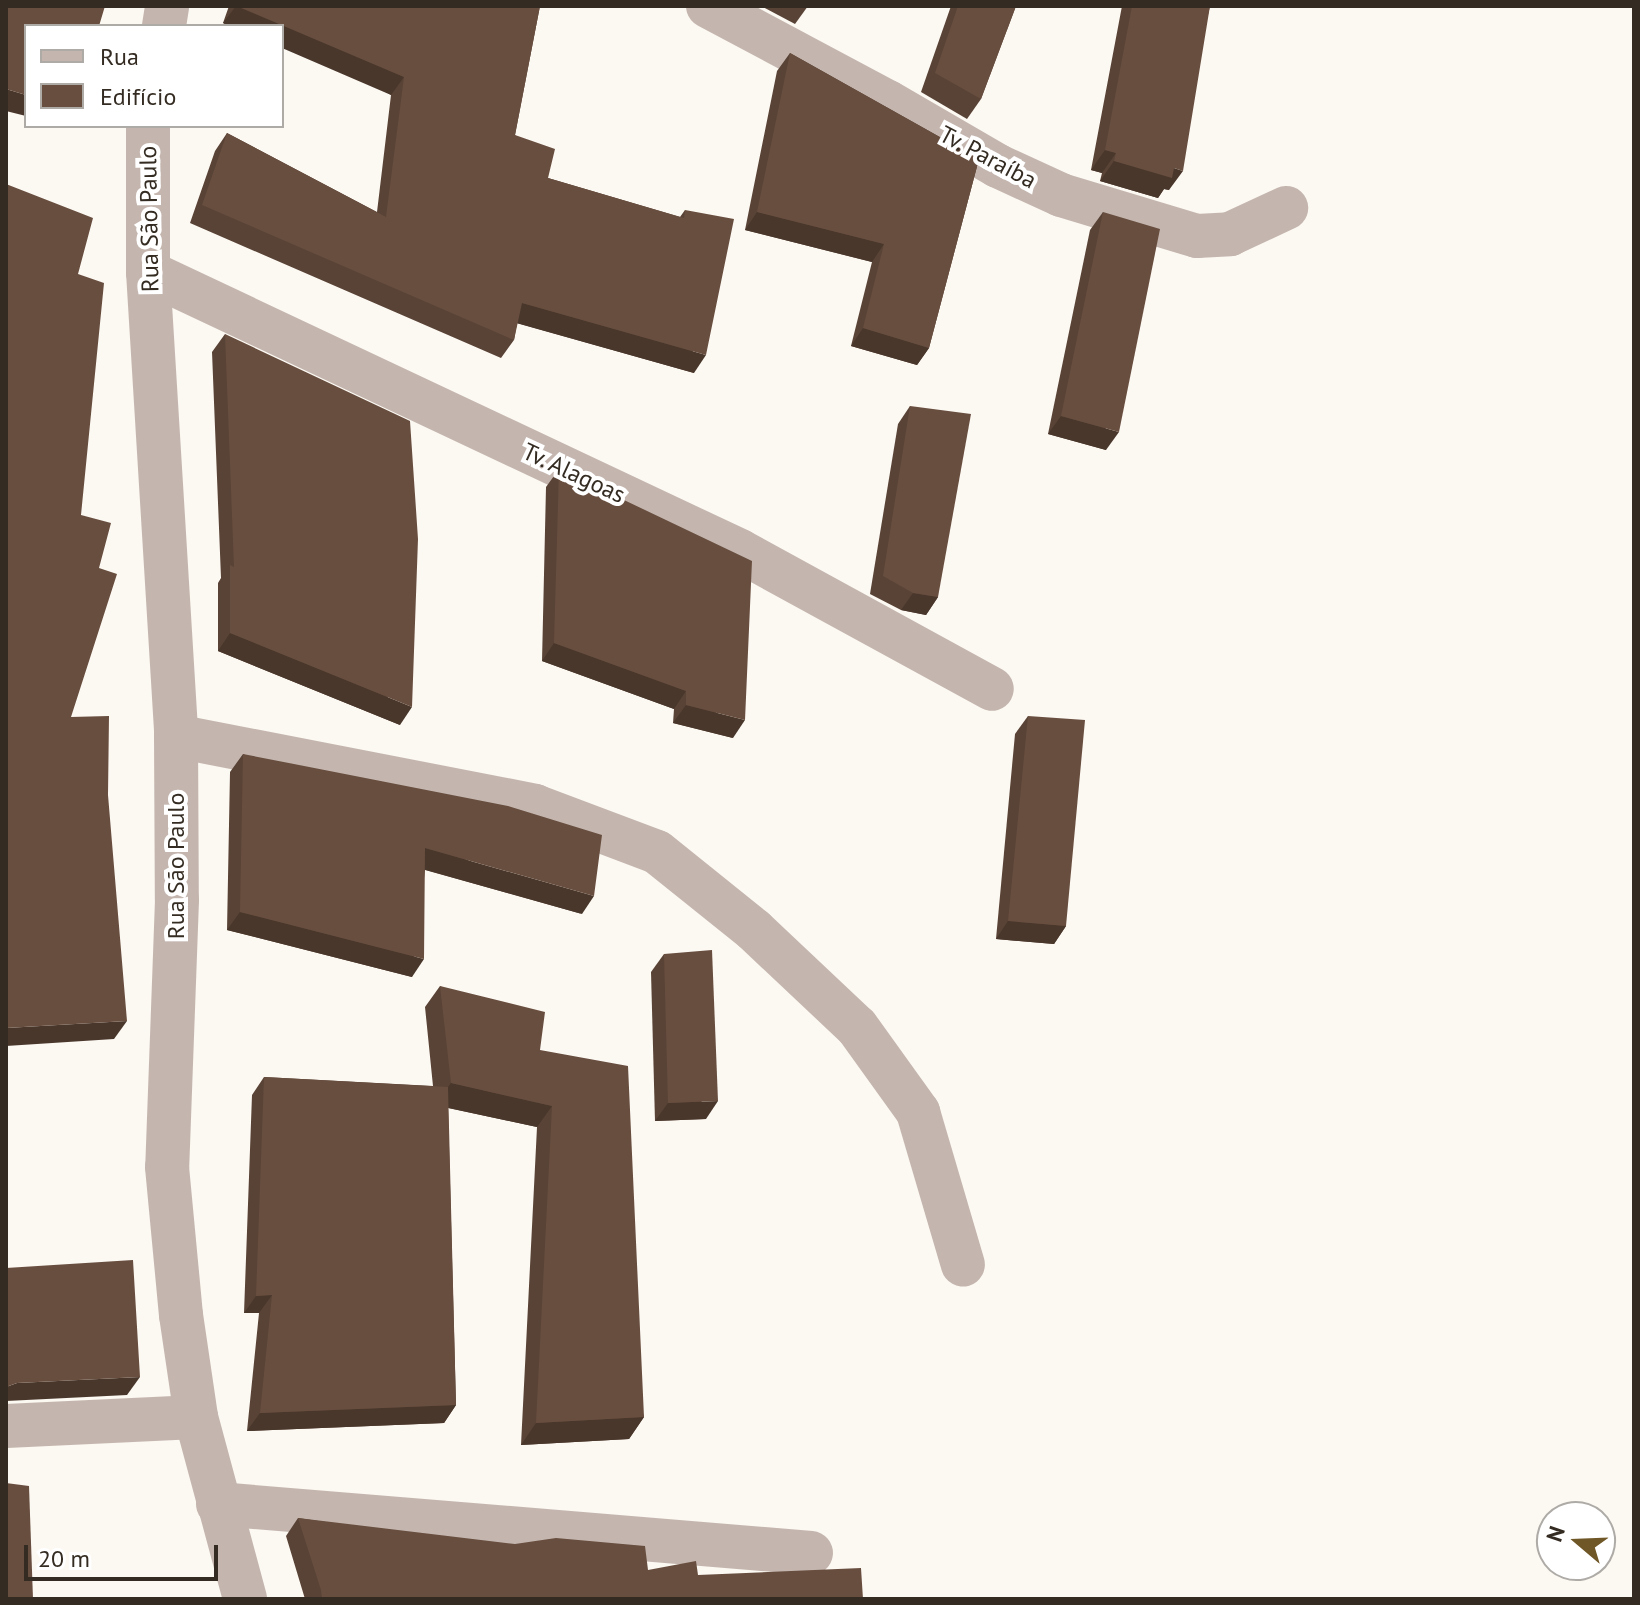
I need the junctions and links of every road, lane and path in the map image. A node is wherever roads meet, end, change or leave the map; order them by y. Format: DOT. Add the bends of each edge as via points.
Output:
graph roads {
  1 [pos="708,6"];
  2 [pos="148,128"];
  3 [pos="1286,208"];
  4 [pos="148,272"];
  5 [pos="992,689"];
  6 [pos="176,736"];
  7 [pos="963,1265"];
  8 [pos="196,1417"];
  9 [pos="6,1426"];
  10 [pos="218,1504"];
  11 [pos="811,1553"];
  12 [pos="245,1599"];
  1 -- 3 [label="street, Tv. Paraíba" via="998,166 1061,195 1197,236 1230,234"];
  2 -- 4 [label="street, Rua São Paulo"];
  4 -- 5 [label="street, Tv. Alagoas" via="740,551"];
  4 -- 6 [label="street, Rua São Paulo"];
  6 -- 7 [label="street" via="535,806 657,852 754,930 857,1027 918,1112"];
  6 -- 8 [label="street, Rua São Paulo" via="177,900 167,1167"];
  8 -- 9 [label="street"];
  8 -- 10 [label="street, Rua São Paulo"];
  10 -- 11 [label="street"];
  10 -- 12 [label="street, Rua São Paulo"];
}
